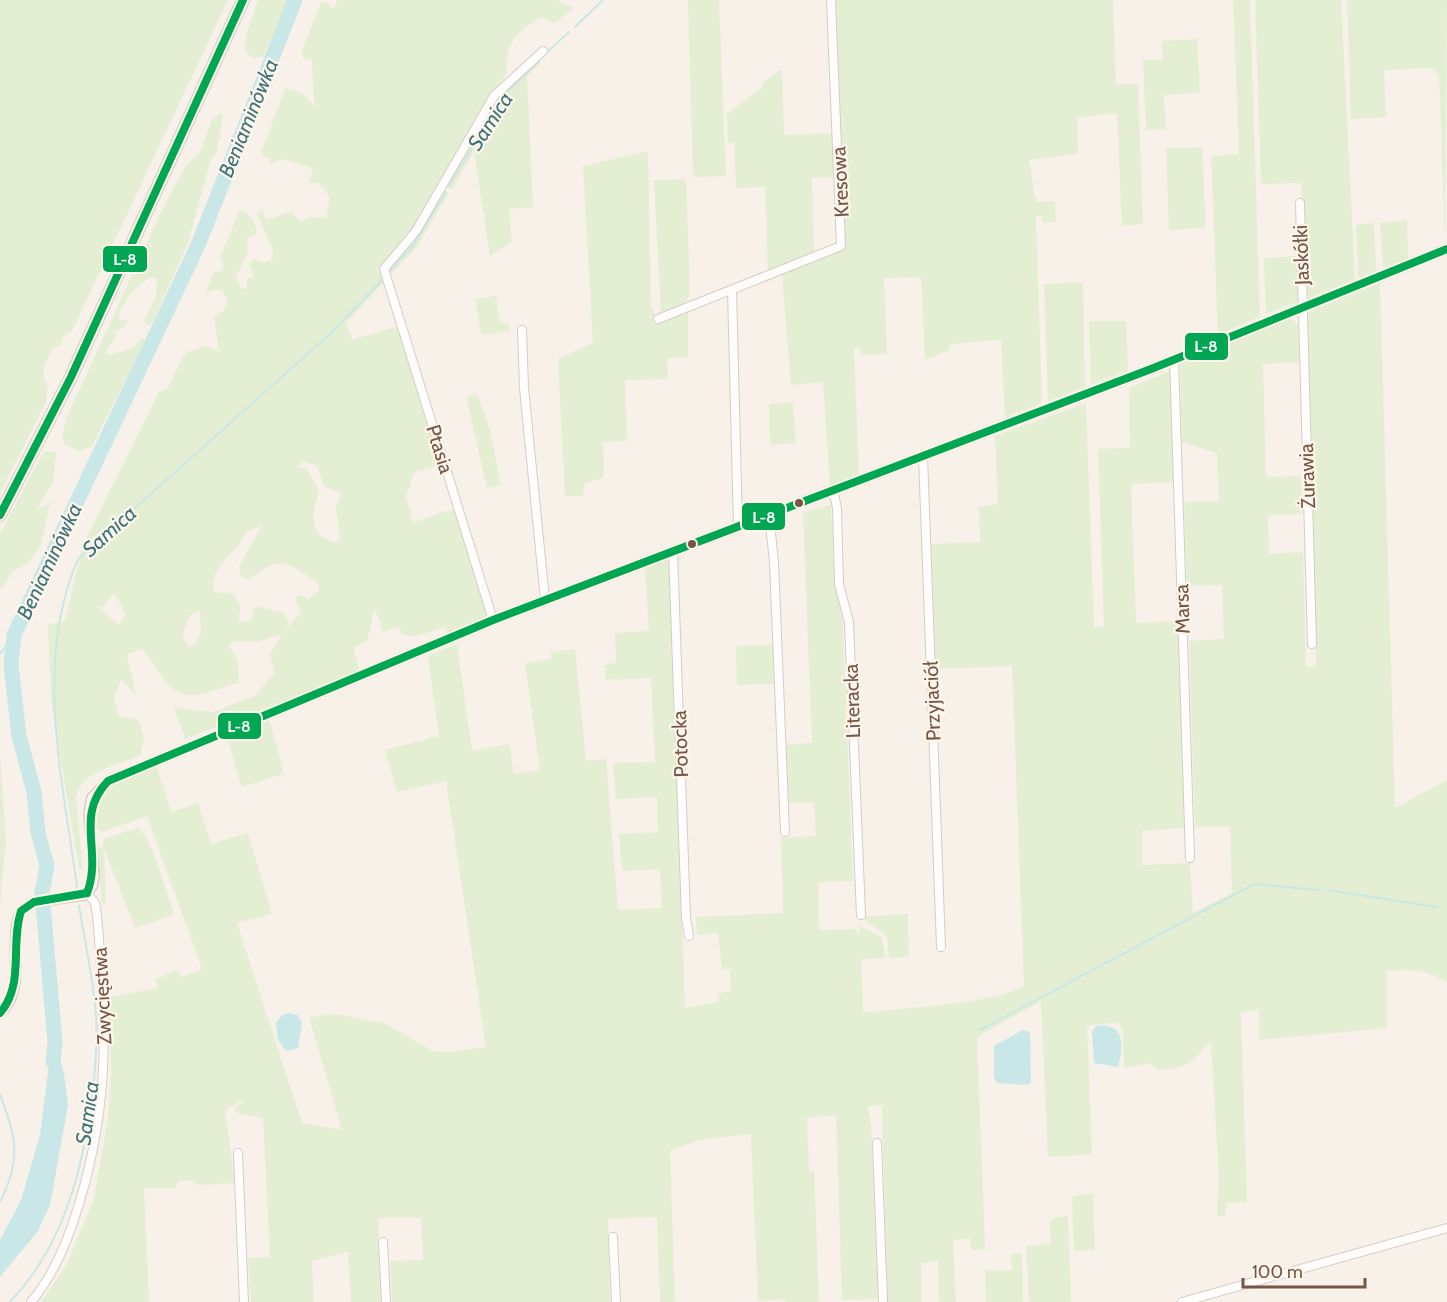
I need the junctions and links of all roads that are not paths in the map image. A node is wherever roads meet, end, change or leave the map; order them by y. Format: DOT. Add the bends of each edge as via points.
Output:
graph roads {
  1 [pos="243,0"];
  2 [pos="831,0"];
  3 [pos="543,51"];
  4 [pos="1300,202"];
  5 [pos="1447,249"];
  6 [pos="732,290"];
  7 [pos="1303,308"];
  8 [pos="658,318"];
  9 [pos="522,330"];
  10 [pos="1174,359"];
  11 [pos="923,456"];
  12 [pos="833,490"];
  13 [pos="769,514"];
  14 [pos="0,515"];
  15 [pos="738,526"];
  16 [pos="673,551"];
  17 [pos="545,600"];
  18 [pos="493,620"];
  19 [pos="1312,644"];
  20 [pos="785,832"];
  21 [pos="1190,858"];
  22 [pos="87,894"];
  23 [pos="861,915"];
  24 [pos="689,936"];
  25 [pos="941,947"];
  26 [pos="0,1012"];
  27 [pos="877,1143"];
  28 [pos="238,1153"];
  29 [pos="1447,1228"];
  30 [pos="613,1237"];
  31 [pos="383,1242"];
  32 [pos="31,1302"];
  33 [pos="244,1302"];
  34 [pos="386,1302"];
  35 [pos="616,1302"];
  36 [pos="883,1302"];
  37 [pos="1182,1302"];
  1 -- 14 [label="main road" via="71,377"];
  2 -- 6 [label="street, Kresowa" via="842,246"];
  3 -- 18 [label="street, Ptasia" via="494,96 416,231 384,269"];
  4 -- 7 [label="street, Jaskółki"];
  5 -- 7 [label="street"];
  6 -- 8 [label="street, Kresowa"];
  6 -- 15 [label="street"];
  7 -- 10 [label="street"];
  7 -- 19 [label="street, Żurawia"];
  9 -- 17 [label="street"];
  10 -- 11 [label="street"];
  10 -- 21 [label="street, Marsa"];
  11 -- 12 [label="street"];
  11 -- 25 [label="street, Przyjaciół"];
  12 -- 13 [label="street"];
  12 -- 23 [label="street, Literacka" via="839,584 849,622"];
  13 -- 15 [label="street"];
  13 -- 20 [label="street" via="775,572"];
  15 -- 16 [label="street"];
  16 -- 17 [label="street"];
  16 -- 24 [label="street, Potocka"];
  17 -- 18 [label="street"];
  18 -- 22 [label="street" via="108,781 92,798 89,813 94,876"];
  22 -- 26 [label="street" via="34,902 23,908 19,916 14,990 10,1003"];
  22 -- 32 [label="street, Zwycięstwa" via="95,903 97,915 105,1008 100,1111 73,1225 49,1276"];
  27 -- 36 [label="street"];
  28 -- 33 [label="street"];
  29 -- 37 [label="street"];
  30 -- 35 [label="street"];
  31 -- 34 [label="street"];
}
